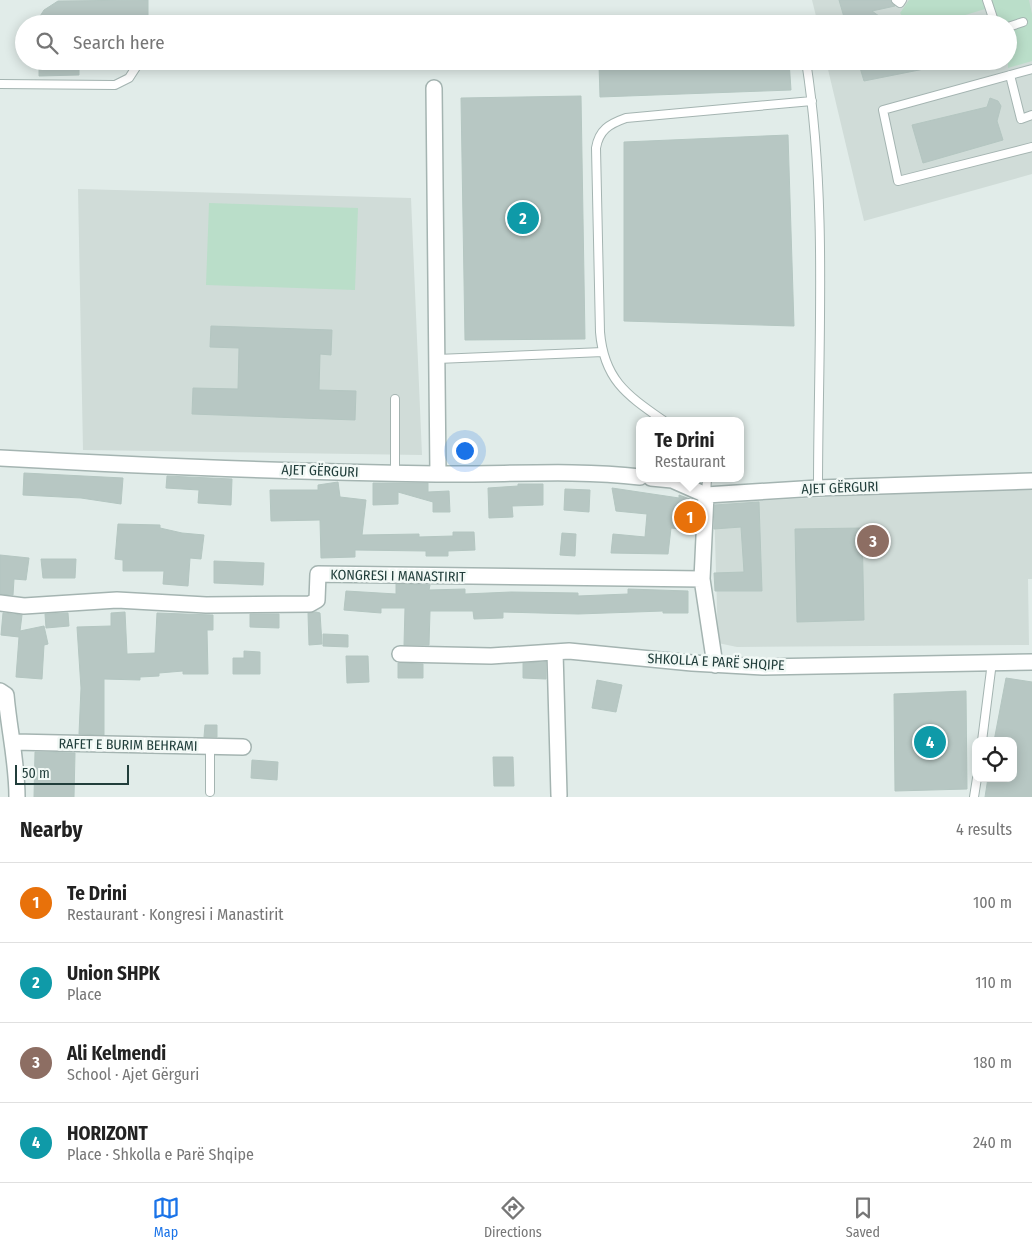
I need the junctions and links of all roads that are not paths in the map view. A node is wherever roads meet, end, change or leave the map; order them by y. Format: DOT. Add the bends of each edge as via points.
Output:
graph roads {
  1 [pos="896,0"];
  2 [pos="902,0"];
  3 [pos="987,0"];
  4 [pos="992,15"];
  5 [pos="1023,22"];
  6 [pos="1017,24"];
  7 [pos="1032,69"];
  8 [pos="134,70"];
  9 [pos="807,70"];
  10 [pos="1010,75"];
  11 [pos="0,84"];
  12 [pos="434,88"];
  13 [pos="812,101"];
  14 [pos="1032,115"];
  15 [pos="1032,147"];
  16 [pos="602,352"];
  17 [pos="437,358"];
  18 [pos="395,399"];
  19 [pos="659,417"];
  20 [pos="0,458"];
  21 [pos="395,473"];
  22 [pos="438,474"];
  23 [pos="636,477"];
  24 [pos="1032,481"];
  25 [pos="677,482"];
  26 [pos="707,482"];
  27 [pos="818,488"];
  28 [pos="706,495"];
  29 [pos="702,579"];
  30 [pos="0,603"];
  31 [pos="555,652"];
  32 [pos="400,654"];
  33 [pos="992,662"];
  34 [pos="1032,662"];
  35 [pos="715,665"];
  36 [pos="0,691"];
  37 [pos="983,737"];
  38 [pos="14,742"];
  39 [pos="210,746"];
  40 [pos="243,747"];
  41 [pos="976,782"];
  42 [pos="210,792"];
  43 [pos="558,795"];
  44 [pos="16,797"];
  45 [pos="974,797"];
  1 -- 2 [label="lane" via="900,3"];
  3 -- 4 [label="lane"];
  5 -- 6 [label="lane"];
  7 -- 10 [label="lane"];
  8 -- 11 [label="lane" via="129,78 115,84"];
  9 -- 13 [label="lane"];
  10 -- 14 [label="lane" via="1021,119"];
  10 -- 15 [label="lane" via="883,110 898,181"];
  12 -- 17 [label="street"];
  13 -- 16 [label="lane" via="626,118 604,129 596,148"];
  13 -- 27 [label="lane" via="819,235"];
  16 -- 17 [label="lane"];
  16 -- 19 [label="lane" via="611,376 620,387"];
  17 -- 22 [label="street"];
  18 -- 21 [label="lane"];
  20 -- 21 [label="street, AJET GËRGURI"];
  21 -- 22 [label="street, AJET GËRGURI"];
  22 -- 23 [label="street, AJET GËRGURI" via="596,472"];
  24 -- 27 [label="street, AJET GËRGURI"];
  25 -- 28 [label="street, AJET GËRGURI"];
  26 -- 28 [label="lane"];
  27 -- 28 [label="street, AJET GËRGURI"];
  28 -- 29 [label="street"];
  29 -- 30 [label="street, KONGRESI I MANASTIRIT" via="318,574 317,600 310,604 198,605 117,600 24,606"];
  29 -- 35 [label="street"];
  31 -- 32 [label="street, SHKOLLA E PARË SHQIPE" via="491,656"];
  31 -- 35 [label="street, SHKOLLA E PARË SHQIPE"];
  31 -- 43 [label="street"];
  33 -- 34 [label="street, SHKOLLA E PARË SHQIPE"];
  33 -- 35 [label="street, SHKOLLA E PARË SHQIPE" via="834,667"];
  33 -- 37 [label="lane"];
  36 -- 38 [label="street" via="6,695 8,726"];
  38 -- 39 [label="street, RAFET E BURIM BEHRAMI"];
  38 -- 44 [label="street"];
  39 -- 40 [label="street, RAFET E BURIM BEHRAMI"];
  39 -- 42 [label="lane"];
  41 -- 45 [label="lane"];
}
